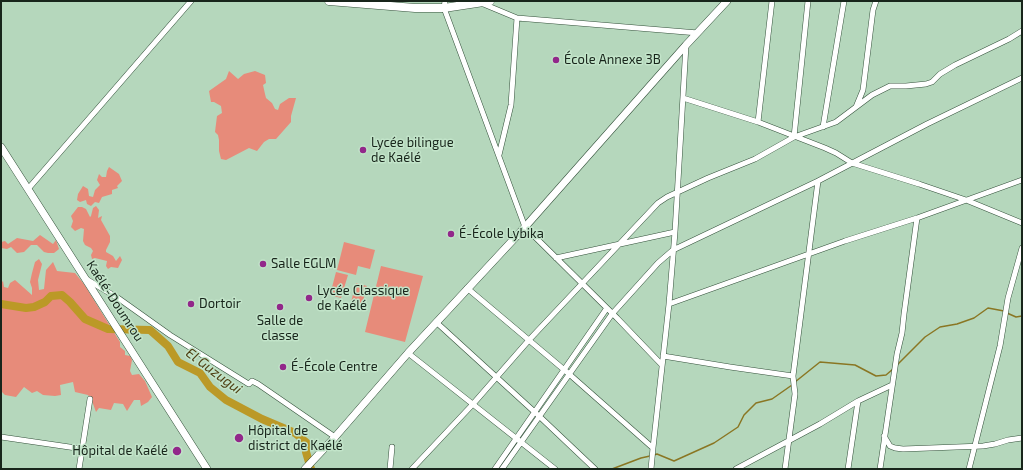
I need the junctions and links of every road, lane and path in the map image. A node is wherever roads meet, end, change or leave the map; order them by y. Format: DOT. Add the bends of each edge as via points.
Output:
graph roads {
  1 [pos="191,1"];
  2 [pos="329,1"];
  3 [pos="490,1"];
  4 [pos="727,1"];
  5 [pos="772,1"];
  6 [pos="808,1"];
  7 [pos="844,1"];
  8 [pos="876,1"];
  9 [pos="480,3"];
  10 [pos="444,5"];
  11 [pos="517,18"];
  12 [pos="1022,31"];
  13 [pos="698,33"];
  14 [pos="686,44"];
  15 [pos="1022,78"];
  16 [pos="684,98"];
  17 [pos="856,107"];
  18 [pos="758,122"];
  19 [pos="823,127"];
  20 [pos="794,137"];
  21 [pos="1,147"];
  22 [pos="498,156"];
  23 [pos="852,164"];
  24 [pos="1022,180"];
  25 [pos="818,181"];
  26 [pos="28,189"];
  27 [pos="678,192"];
  28 [pos="966,200"];
  29 [pos="917,218"];
  30 [pos="1022,223"];
  31 [pos="525,227"];
  32 [pos="675,232"];
  33 [pos="618,245"];
  34 [pos="1022,248"];
  35 [pos="673,250"];
  36 [pos="810,253"];
  37 [pos="556,258"];
  38 [pos="86,278"];
  39 [pos="582,284"];
  40 [pos="467,288"];
  41 [pos="669,304"];
  42 [pos="607,308"];
  43 [pos="612,314"];
  44 [pos="436,322"];
  45 [pos="529,340"];
  46 [pos="408,353"];
  47 [pos="663,356"];
  48 [pos="662,365"];
  49 [pos="563,370"];
  50 [pos="568,373"];
  51 [pos="496,376"];
  52 [pos="793,376"];
  53 [pos="892,384"];
  54 [pos="90,399"];
  55 [pos="858,401"];
  56 [pos="473,404"];
  57 [pos="534,412"];
  58 [pos="540,416"];
  59 [pos="884,436"];
  60 [pos="1,437"];
  61 [pos="335,437"];
  62 [pos="517,438"];
  63 [pos="1022,438"];
  64 [pos="788,441"];
  65 [pos="521,442"];
  66 [pos="975,446"];
  67 [pos="392,447"];
  68 [pos="653,448"];
  69 [pos="83,449"];
  70 [pos="308,466"];
  71 [pos="79,469"];
  72 [pos="207,469"];
  73 [pos="390,469"];
  74 [pos="412,469"];
  75 [pos="495,469"];
  76 [pos="502,469"];
  77 [pos="555,469"];
  78 [pos="595,469"];
  79 [pos="651,469"];
  80 [pos="736,469"];
  81 [pos="785,469"];
  82 [pos="848,469"];
  83 [pos="880,469"];
  84 [pos="969,469"];
  1 -- 26 [label="street"];
  2 -- 10 [label="highway" via="415,8"];
  3 -- 9 [label="highway"];
  4 -- 13 [label="main road"];
  5 -- 18 [label="street"];
  6 -- 20 [label="street"];
  7 -- 19 [label="street"];
  8 -- 17 [label="street" via="863,90"];
  9 -- 10 [label="highway"];
  9 -- 11 [label="street"];
  10 -- 22 [label="street"];
  11 -- 13 [label="street"];
  11 -- 22 [label="street" via="511,105"];
  12 -- 17 [label="street" via="955,65 932,82 890,86"];
  13 -- 14 [label="main road"];
  14 -- 16 [label="street"];
  14 -- 31 [label="main road"];
  15 -- 23 [label="street"];
  16 -- 18 [label="street"];
  16 -- 27 [label="street"];
  17 -- 19 [label="street" via="836,122"];
  18 -- 20 [label="street"];
  19 -- 20 [label="street"];
  20 -- 23 [label="street" via="836,153"];
  20 -- 27 [label="street" via="755,159"];
  21 -- 26 [label="main road, Kaélé-Doumrou"];
  22 -- 31 [label="street"];
  23 -- 25 [label="street"];
  23 -- 28 [label="street"];
  24 -- 28 [label="street"];
  25 -- 35 [label="street"];
  25 -- 36 [label="street"];
  26 -- 38 [label="main road, Kaélé-Doumrou"];
  27 -- 32 [label="street"];
  27 -- 33 [label="street" via="658,203"];
  28 -- 29 [label="street"];
  28 -- 30 [label="street"];
  29 -- 36 [label="street"];
  29 -- 53 [label="street" via="902,334"];
  31 -- 37 [label="street"];
  31 -- 40 [label="main road"];
  32 -- 33 [label="street"];
  32 -- 35 [label="street"];
  33 -- 37 [label="street"];
  33 -- 39 [label="street"];
  34 -- 66 [label="street" via="1008,298 1000,346"];
  35 -- 41 [label="street"];
  35 -- 43 [label="street"];
  36 -- 41 [label="street"];
  36 -- 52 [label="street"];
  37 -- 39 [label="street"];
  38 -- 61 [label="street" via="247,384 252,381 258,384"];
  38 -- 72 [label="main road, Kaélé-Doumrou"];
  39 -- 42 [label="street"];
  39 -- 45 [label="street"];
  40 -- 44 [label="main road"];
  40 -- 45 [label="street"];
  41 -- 47 [label="street"];
  42 -- 43 [label="street"];
  42 -- 49 [label="street"];
  43 -- 48 [label="street"];
  43 -- 50 [label="street"];
  44 -- 46 [label="main road"];
  44 -- 51 [label="street"];
  45 -- 49 [label="street"];
  45 -- 51 [label="street"];
  46 -- 56 [label="street"];
  46 -- 61 [label="main road"];
  47 -- 48 [label="street"];
  47 -- 52 [label="street"];
  48 -- 68 [label="street"];
  49 -- 50 [label="street"];
  49 -- 57 [label="street"];
  50 -- 58 [label="street"];
  50 -- 68 [label="street"];
  51 -- 56 [label="street"];
  51 -- 57 [label="street"];
  52 -- 64 [label="street" via="795,394"];
  53 -- 55 [label="street"];
  53 -- 59 [label="street"];
  54 -- 69 [label="street"];
  55 -- 64 [label="street"];
  55 -- 82 [label="street"];
  56 -- 62 [label="street"];
  56 -- 74 [label="street"];
  57 -- 58 [label="street"];
  57 -- 62 [label="street"];
  58 -- 65 [label="street"];
  58 -- 78 [label="street"];
  59 -- 66 [label="street" via="895,448"];
  59 -- 83 [label="street"];
  60 -- 69 [label="street"];
  61 -- 70 [label="main road"];
  62 -- 65 [label="street"];
  62 -- 75 [label="street"];
  63 -- 66 [label="street"];
  64 -- 80 [label="street"];
  64 -- 81 [label="street"];
  65 -- 76 [label="street"];
  65 -- 77 [label="street"];
  66 -- 84 [label="street"];
  67 -- 73 [label="street"];
  68 -- 79 [label="street"];
  69 -- 71 [label="street"];
}
